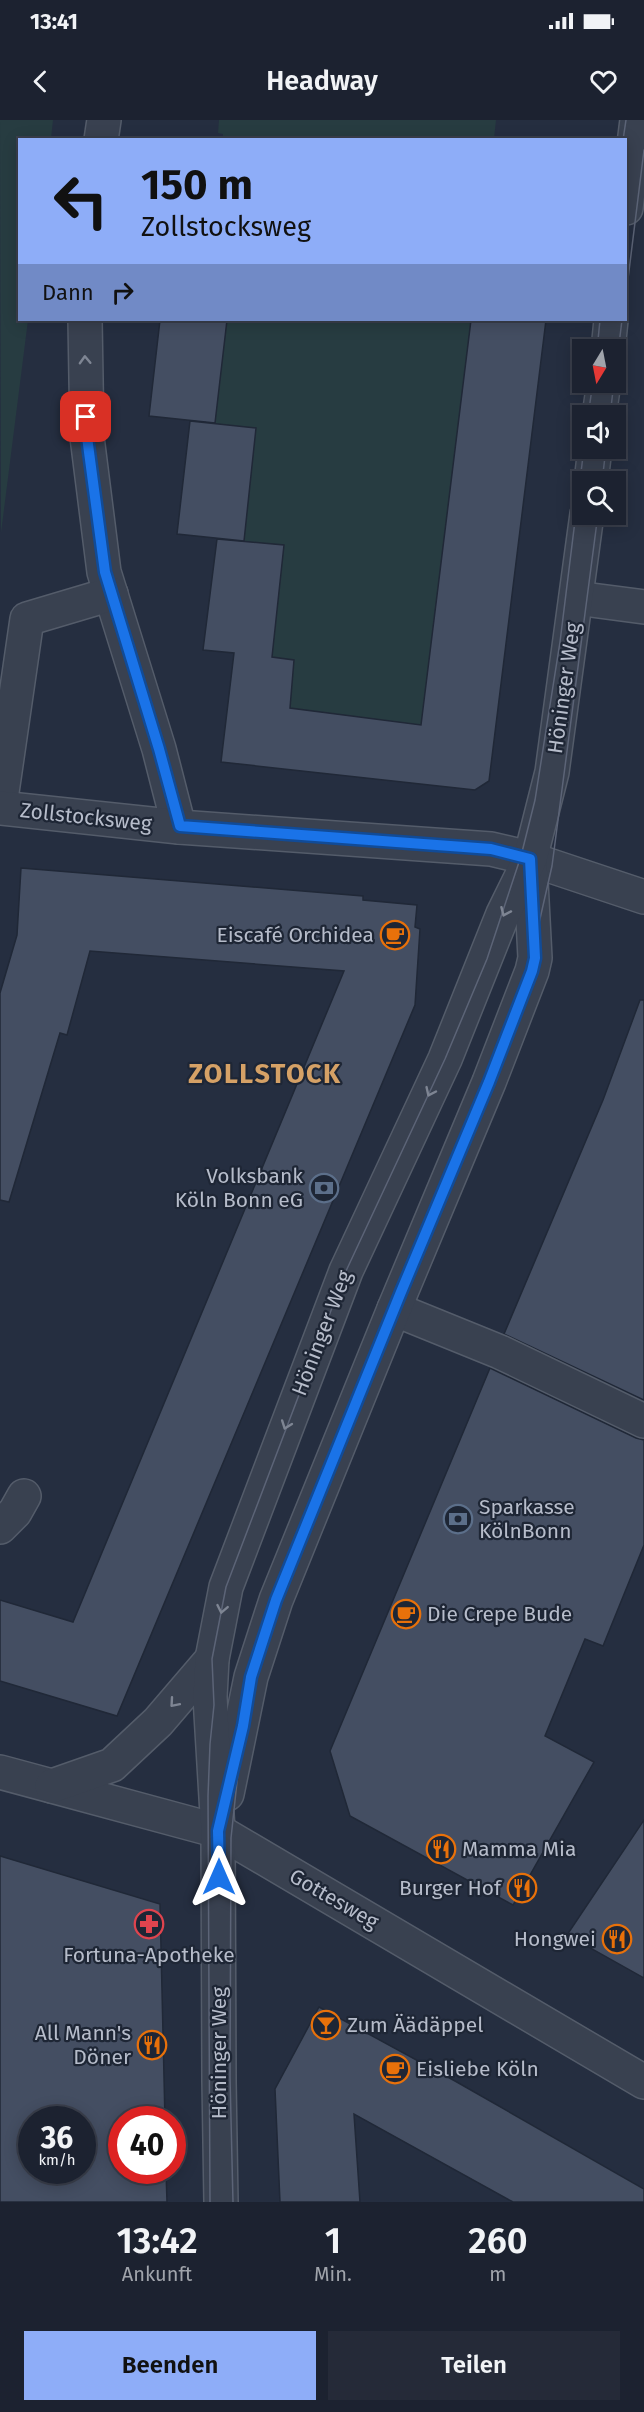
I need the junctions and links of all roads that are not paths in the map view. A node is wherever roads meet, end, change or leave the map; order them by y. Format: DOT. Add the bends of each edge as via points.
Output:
graph roads {
  1 [pos="104,120"];
  2 [pos="637,120"];
  3 [pos="101,138"];
  4 [pos="627,200"];
  5 [pos="85,321"];
  6 [pos="611,321"];
  7 [pos="609,339"];
  8 [pos="586,525"];
  9 [pos="111,594"];
  10 [pos="576,598"];
  11 [pos="644,607"];
  12 [pos="0,807"];
  13 [pos="180,826"];
  14 [pos="530,859"];
  15 [pos="644,897"];
  16 [pos="394,1309"];
  17 [pos="644,1421"];
  18 [pos="24,1496"];
  19 [pos="0,1527"];
  20 [pos="212,1659"];
  21 [pos="0,1772"];
  22 [pos="52,1786"];
  23 [pos="218,1831"];
  24 [pos="644,2082"];
  25 [pos="221,2202"];
  1 -- 3 [label="street"];
  2 -- 4 [label="street"];
  9 -- 5 [label="street, one-way" via="87,437"];
  6 -- 7 [label="street"];
  8 -- 10 [label="street, Höninger Weg"];
  9 -- 12 [label="street" via="27,619"];
  9 -- 13 [label="street"];
  10 -- 11 [label="street"];
  10 -- 14 [label="street, Höninger Weg" via="552,772"];
  12 -- 13 [label="street, Zollstocksweg"];
  13 -- 14 [label="street, Zollstocksweg" via="491,849"];
  14 -- 15 [label="street, Zollstocksweg"];
  14 -- 16 [label="street, Höninger Weg" via="535,958 532,971"];
  14 -- 20 [label="street, Höninger Weg, one-way" via="503,914 445,1059 346,1271 226,1587"];
  16 -- 17 [label="street" via="500,1352"];
  16 -- 23 [label="street, Höninger Weg" via="276,1600 251,1677"];
  18 -- 19 [label="street"];
  20 -- 22 [label="street, one-way" via="158,1722 112,1765"];
  20 -- 23 [label="street, Höninger Weg" via="210,1697"];
  21 -- 22 [label="street, Gottesweg"];
  22 -- 23 [label="street, Gottesweg"];
  23 -- 24 [label="street, Gottesweg"];
  23 -- 25 [label="street, Höninger Weg"];
}
